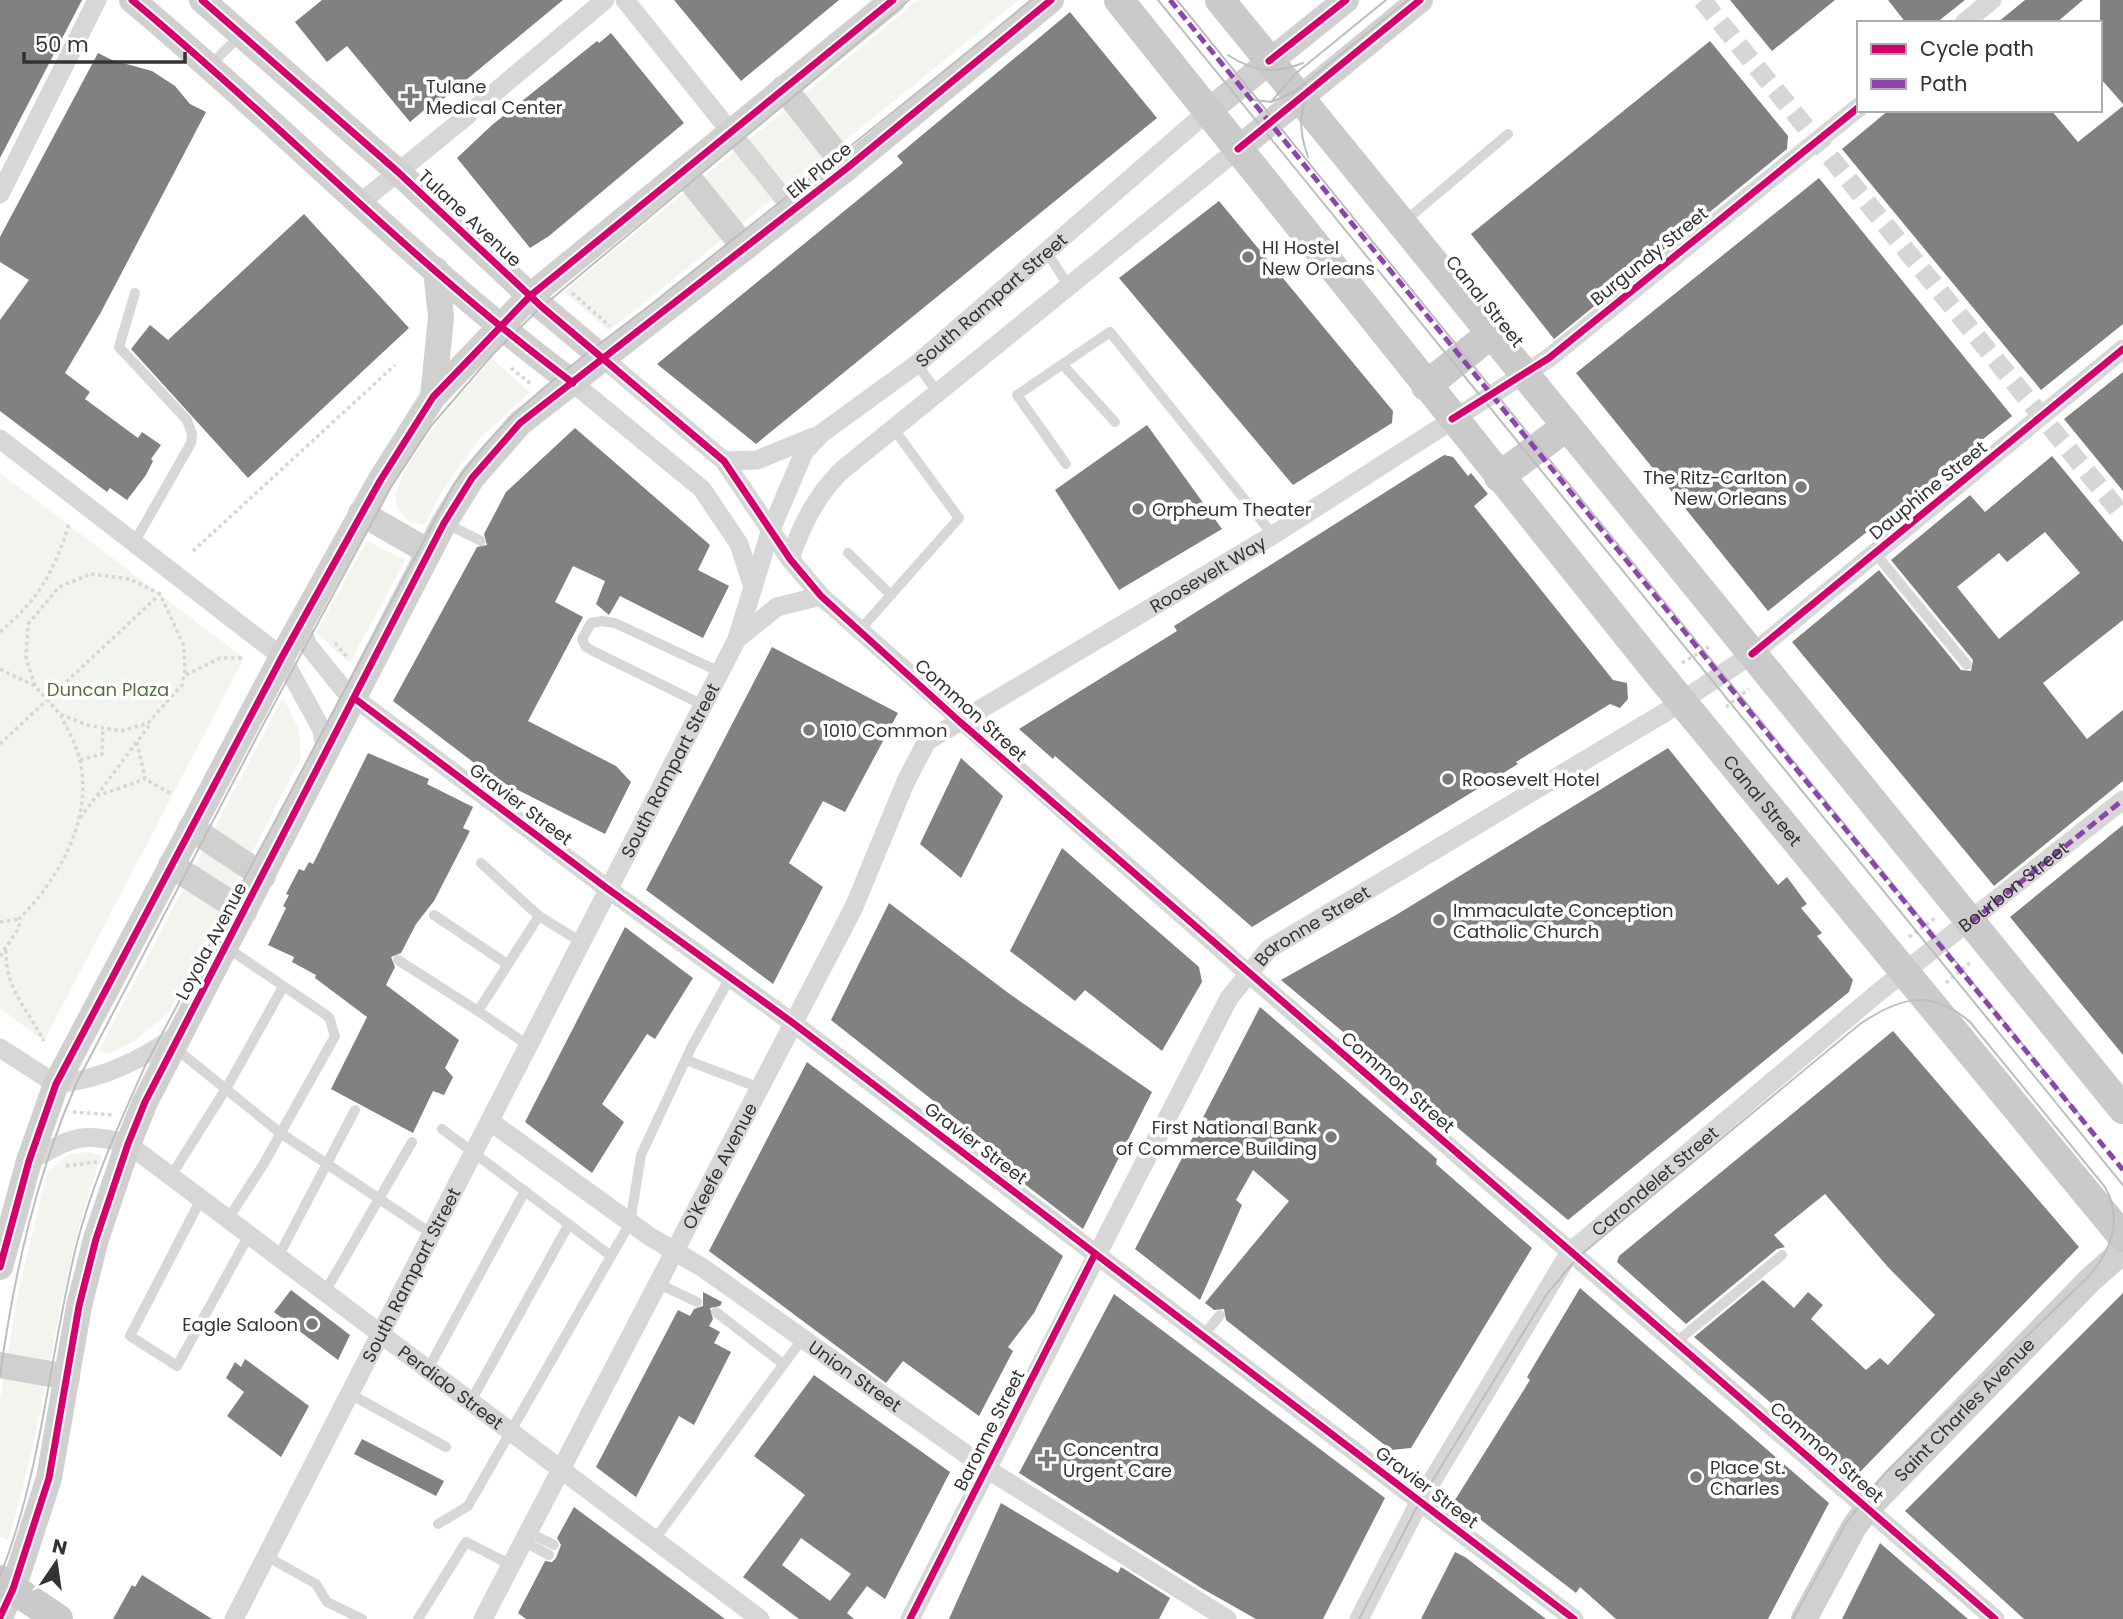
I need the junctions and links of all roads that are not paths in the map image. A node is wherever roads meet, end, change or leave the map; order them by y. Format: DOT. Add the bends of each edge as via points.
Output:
graph roads {
  1 [pos="97,0"];
  2 [pos="132,0"];
  3 [pos="202,0"];
  4 [pos="605,0"];
  5 [pos="625,0"];
  6 [pos="893,0"];
  7 [pos="1051,0"];
  8 [pos="1119,0"];
  9 [pos="1220,0"];
  10 [pos="1346,0"];
  11 [pos="1420,0"];
  12 [pos="1992,0"];
  13 [pos="1966,21"];
  14 [pos="242,35"];
  15 [pos="1269,61"];
  16 [pos="210,65"];
  17 [pos="784,88"];
  18 [pos="1300,98"];
  19 [pos="1857,109"];
  20 [pos="1207,113"];
  21 [pos="731,131"];
  22 [pos="1508,134"];
  23 [pos="1238,149"];
  24 [pos="847,168"];
  25 [pos="398,172"];
  26 [pos="683,172"];
  27 [pos="0,194"];
  28 [pos="360,203"];
  29 [pos="793,211"];
  30 [pos="1402,223"];
  31 [pos="746,248"];
  32 [pos="1046,251"];
  33 [pos="436,270"];
  34 [pos="1068,285"];
  35 [pos="135,293"];
  36 [pos="530,296"];
  37 [pos="499,326"];
  38 [pos="1492,333"];
  39 [pos="2123,349"];
  40 [pos="604,359"];
  41 [pos="918,364"];
  42 [pos="1063,365"];
  43 [pos="1524,373"];
  44 [pos="573,383"];
  45 [pos="1426,386"];
  46 [pos="937,393"];
  47 [pos="433,397"];
  48 [pos="1452,419"];
  49 [pos="1115,422"];
  50 [pos="1567,426"];
  51 [pos="893,428"];
  52 [pos="822,433"];
  53 [pos="0,439"];
  54 [pos="724,461"];
  55 [pos="1066,464"];
  56 [pos="1499,477"];
  57 [pos="361,513"];
  58 [pos="444,523"];
  59 [pos="771,532"];
  60 [pos="1273,535"];
  61 [pos="481,541"];
  62 [pos="134,543"];
  63 [pos="429,552"];
  64 [pos="848,553"];
  65 [pos="1875,553"];
  66 [pos="790,559"];
  67 [pos="753,587"];
  68 [pos="891,595"];
  69 [pos="821,596"];
  70 [pos="301,622"];
  71 [pos="859,631"];
  72 [pos="737,639"];
  73 [pos="1752,654"];
  74 [pos="282,657"];
  75 [pos="1967,665"];
  76 [pos="720,672"];
  77 [pos="354,698"];
  78 [pos="1682,702"];
  79 [pos="703,705"];
  80 [pos="960,722"];
  81 [pos="326,753"];
  82 [pos="2123,800"];
  83 [pos="191,828"];
  84 [pos="481,863"];
  85 [pos="171,865"];
  86 [pos="263,876"];
  87 [pos="608,889"];
  88 [pos="244,912"];
  89 [pos="434,915"];
  90 [pos="539,916"];
  91 [pos="1971,922"];
  92 [pos="581,942"];
  93 [pos="226,947"];
  94 [pos="398,960"];
  95 [pos="507,964"];
  96 [pos="1904,972"];
  97 [pos="1248,973"];
  98 [pos="730,978"];
  99 [pos="283,987"];
  100 [pos="478,1011"];
  101 [pos="793,1023"];
  102 [pos="177,1040"];
  103 [pos="529,1046"];
  104 [pos="0,1048"];
  105 [pos="686,1060"];
  106 [pos="57,1084"];
  107 [pos="227,1087"];
  108 [pos="760,1088"];
  109 [pos="2123,1109"];
  110 [pos="355,1110"];
  111 [pos="491,1122"];
  112 [pos="442,1129"];
  113 [pos="279,1132"];
  114 [pos="412,1142"];
  115 [pos="128,1144"];
  116 [pos="475,1153"];
  117 [pos="29,1161"];
  118 [pos="327,1165"];
  119 [pos="171,1176"];
  120 [pos="525,1191"];
  121 [pos="201,1199"];
  122 [pos="380,1199"];
  123 [pos="228,1219"];
  124 [pos="630,1223"];
  125 [pos="569,1224"];
  126 [pos="433,1234"];
  127 [pos="249,1235"];
  128 [pos="2123,1237"];
  129 [pos="674,1251"];
  130 [pos="2123,1251"];
  131 [pos="1570,1252"];
  132 [pos="1095,1254"];
  133 [pos="1782,1255"];
  134 [pos="611,1256"];
  135 [pos="278,1257"];
  136 [pos="0,1267"];
  137 [pos="657,1283"];
  138 [pos="325,1292"];
  139 [pos="697,1302"];
  140 [pos="716,1312"];
  141 [pos="1220,1315"];
  142 [pos="381,1334"];
  143 [pos="1203,1336"];
  144 [pos="803,1338"];
  145 [pos="1675,1343"];
  146 [pos="783,1364"];
  147 [pos="0,1365"];
  148 [pos="428,1369"];
  149 [pos="67,1377"];
  150 [pos="350,1394"];
  151 [pos="471,1401"];
  152 [pos="512,1432"];
  153 [pos="446,1447"];
  154 [pos="561,1468"];
  155 [pos="987,1469"];
  156 [pos="1420,1501"];
  157 [pos="1868,1508"];
  158 [pos="438,1524"];
  159 [pos="525,1536"];
  160 [pos="655,1539"];
  161 [pos="551,1550"];
  162 [pos="267,1556"];
  163 [pos="511,1565"];
  164 [pos="7,1584"];
  165 [pos="0,1617"];
  166 [pos="58,1619"];
  167 [pos="234,1619"];
  168 [pos="362,1619"];
  169 [pos="418,1619"];
  170 [pos="482,1619"];
  171 [pos="761,1619"];
  172 [pos="910,1619"];
  173 [pos="1227,1619"];
  174 [pos="1360,1619"];
  175 [pos="1574,1619"];
  176 [pos="1804,1619"];
  177 [pos="1995,1619"];
  1 -- 27 [label="street"];
  2 -- 16 [label="main road"];
  3 -- 14 [label="main road, Tulane Avenue"];
  4 -- 25 [label="street"];
  5 -- 21 [label="street"];
  6 -- 17 [label="main road"];
  7 -- 24 [label="main road, Elk Place"];
  8 -- 20 [label="main road, Canal Street"];
  9 -- 15 [label="main road, Canal Street"];
  10 -- 15 [label="main road, South Rampart Street"];
  11 -- 18 [label="main road"];
  12 -- 13 [label="street"];
  14 -- 16 [label="lane"];
  14 -- 25 [label="main road, Tulane Avenue"];
  15 -- 18 [label="main road, Canal Street"];
  15 -- 20 [label="main road, South Rampart Street"];
  16 -- 28 [label="main road"];
  17 -- 21 [label="main road"];
  17 -- 24 [label="main road"];
  18 -- 23 [label="main road"];
  18 -- 30 [label="main road, Canal Street"];
  19 -- 43 [label="street, Burgundy Street" via="1549,358"];
  20 -- 23 [label="main road, Canal Street"];
  20 -- 32 [label="street, South Rampart Street"];
  21 -- 26 [label="main road"];
  21 -- 29 [label="street"];
  22 -- 30 [label="lane"];
  23 -- 34 [label="street, South Rampart Street"];
  23 -- 45 [label="main road, Canal Street"];
  24 -- 29 [label="main road, Elk Place"];
  25 -- 28 [label="street"];
  25 -- 36 [label="main road, Tulane Avenue"];
  26 -- 31 [label="main road"];
  26 -- 36 [label="main road"];
  28 -- 33 [label="main road"];
  29 -- 31 [label="main road, Elk Place"];
  30 -- 38 [label="main road, Canal Street"];
  31 -- 40 [label="main road, Elk Place"];
  32 -- 34 [label="lane"];
  32 -- 41 [label="street, South Rampart Street"];
  33 -- 37 [label="main road"];
  33 -- 47 [label="main road" via="441,317"];
  34 -- 46 [label="street, South Rampart Street"];
  35 -- 62 [label="lane" via="119,348 187,420 192,435"];
  36 -- 37 [label="main road"];
  36 -- 40 [label="main road, Tulane Avenue"];
  37 -- 44 [label="main road"];
  37 -- 47 [label="main road"];
  38 -- 43 [label="main road, Canal Street"];
  38 -- 45 [label="main road"];
  39 -- 65 [label="street, Dauphine Street"];
  40 -- 44 [label="main road, Loyola Avenue"];
  40 -- 54 [label="street, Tulane Avenue"];
  41 -- 46 [label="lane"];
  41 -- 52 [label="street, South Rampart Street"];
  42 -- 49 [label="lane"];
  42 -- 55 [label="lane" via="1017,395"];
  42 -- 60 [label="lane" via="1110,332"];
  43 -- 48 [label="street, Burgundy Street"];
  43 -- 50 [label="main road, Canal Street"];
  44 -- 58 [label="main road, Loyola Avenue" via="520,423 497,447"];
  44 -- 67 [label="street" via="702,489 739,544"];
  45 -- 48 [label="main road, Canal Street"];
  46 -- 51 [label="street, South Rampart Street"];
  47 -- 57 [label="main road"];
  48 -- 56 [label="main road, Canal Street"];
  48 -- 60 [label="street, Roosevelt Way"];
  50 -- 56 [label="main road"];
  50 -- 73 [label="main road, Canal Street"];
  51 -- 66 [label="street, South Rampart Street" via="818,495"];
  51 -- 68 [label="lane" via="960,517"];
  52 -- 54 [label="street" via="757,460"];
  52 -- 59 [label="street, South Rampart Street" via="804,452"];
  53 -- 62 [label="street"];
  54 -- 59 [label="street, Tulane Avenue"];
  56 -- 78 [label="main road, Canal Street"];
  57 -- 63 [label="main road"];
  57 -- 70 [label="main road"];
  58 -- 61 [label="lane"];
  58 -- 63 [label="main road, Loyola Avenue"];
  59 -- 66 [label="street, Tulane Avenue"];
  59 -- 67 [label="street, South Rampart Street"];
  60 -- 80 [label="street, Roosevelt Way"];
  62 -- 74 [label="street"];
  63 -- 77 [label="main road, Loyola Avenue"];
  64 -- 68 [label="lane"];
  65 -- 73 [label="street, Dauphine Street"];
  65 -- 75 [label="lane"];
  66 -- 69 [label="street, Common Street"];
  67 -- 72 [label="street, South Rampart Street"];
  68 -- 71 [label="lane"];
  69 -- 71 [label="street, Common Street"];
  69 -- 72 [label="street" via="777,607"];
  70 -- 74 [label="main road"];
  70 -- 77 [label="street, Gravier Street" via="307,644"];
  71 -- 80 [label="street, Common Street"];
  72 -- 76 [label="street, South Rampart Street"];
  73 -- 78 [label="street, Baronne Street"];
  73 -- 91 [label="main road, Canal Street"];
  74 -- 81 [label="street" via="322,730"];
  74 -- 83 [label="main road"];
  76 -- 79 [label="street, South Rampart Street"];
  76 -- 79 [label="lane" via="615,623 591,623 582,639 595,652"];
  77 -- 81 [label="main road, Loyola Avenue"];
  77 -- 87 [label="street, Gravier Street"];
  78 -- 96 [label="main road, Canal Street"];
  78 -- 97 [label="street, Baronne Street" via="1269,949"];
  79 -- 87 [label="street, South Rampart Street"];
  80 -- 97 [label="street, Common Street"];
  80 -- 101 [label="street, O'Keefe Avenue" via="926,741 854,907"];
  81 -- 86 [label="main road, Loyola Avenue"];
  82 -- 91 [label="street, Bourbon Street"];
  83 -- 85 [label="main road"];
  83 -- 86 [label="main road"];
  84 -- 90 [label="lane"];
  85 -- 88 [label="main road"];
  85 -- 106 [label="main road"];
  86 -- 88 [label="main road, Loyola Avenue"];
  87 -- 92 [label="street, South Rampart Street"];
  87 -- 98 [label="street, Gravier Street"];
  88 -- 93 [label="main road, Loyola Avenue"];
  89 -- 95 [label="lane"];
  90 -- 92 [label="lane"];
  90 -- 95 [label="lane"];
  91 -- 96 [label="street, Bourbon Street"];
  91 -- 109 [label="main road, Canal Street"];
  92 -- 103 [label="street, South Rampart Street"];
  93 -- 99 [label="lane"];
  93 -- 102 [label="main road, Loyola Avenue"];
  94 -- 100 [label="lane"];
  95 -- 100 [label="lane"];
  96 -- 128 [label="main road, Canal Street"];
  96 -- 131 [label="street, Carondelet Street"];
  97 -- 131 [label="street, Common Street"];
  97 -- 132 [label="street, Baronne Street" via="1228,998"];
  98 -- 101 [label="street, Gravier Street"];
  98 -- 105 [label="lane"];
  99 -- 107 [label="lane"];
  99 -- 113 [label="lane" via="329,1017 335,1036"];
  100 -- 103 [label="lane"];
  101 -- 108 [label="street, O'Keefe Avenue"];
  101 -- 132 [label="street, Gravier Street"];
  102 -- 106 [label="street" via="104,1075"];
  102 -- 107 [label="lane"];
  102 -- 115 [label="main road, Loyola Avenue"];
  103 -- 111 [label="street, South Rampart Street"];
  104 -- 106 [label="street"];
  105 -- 108 [label="lane"];
  105 -- 124 [label="lane" via="640,1155"];
  106 -- 117 [label="main road"];
  107 -- 113 [label="lane"];
  107 -- 119 [label="lane"];
  108 -- 129 [label="street, O'Keefe Avenue"];
  110 -- 118 [label="lane"];
  111 -- 116 [label="street, South Rampart Street"];
  111 -- 124 [label="street, Union Street"];
  112 -- 116 [label="lane"];
  113 -- 118 [label="lane"];
  113 -- 123 [label="lane"];
  114 -- 122 [label="lane"];
  115 -- 117 [label="street, Perdido Street" via="82,1135"];
  115 -- 119 [label="street, Perdido Street"];
  115 -- 149 [label="main road, Loyola Avenue" via="96,1239"];
  116 -- 120 [label="lane"];
  116 -- 126 [label="street, South Rampart Street"];
  117 -- 136 [label="main road"];
  118 -- 122 [label="lane"];
  118 -- 135 [label="lane"];
  119 -- 121 [label="street, Perdido Street"];
  120 -- 125 [label="lane"];
  120 -- 148 [label="lane"];
  121 -- 123 [label="street, Perdido Street"];
  121 -- 127 [label="lane" via="130,1336 177,1366"];
  122 -- 126 [label="lane"];
  122 -- 138 [label="lane"];
  123 -- 127 [label="street, Perdido Street"];
  124 -- 129 [label="street, Union Street"];
  124 -- 134 [label="lane"];
  125 -- 134 [label="lane"];
  125 -- 151 [label="lane"];
  126 -- 142 [label="street, South Rampart Street"];
  127 -- 135 [label="street, Perdido Street"];
  129 -- 137 [label="street, O'Keefe Avenue"];
  129 -- 144 [label="street, Union Street"];
  130 -- 157 [label="main road, Saint Charles Avenue"];
  131 -- 145 [label="street, Common Street"];
  131 -- 156 [label="street, Carondelet Street"];
  132 -- 143 [label="street, Gravier Street"];
  132 -- 155 [label="street, Baronne Street"];
  133 -- 145 [label="lane"];
  134 -- 152 [label="lane"];
  135 -- 138 [label="street, Perdido Street"];
  137 -- 139 [label="lane"];
  137 -- 154 [label="street, O'Keefe Avenue"];
  138 -- 142 [label="street, Perdido Street"];
  140 -- 146 [label="lane"];
  141 -- 143 [label="lane"];
  142 -- 148 [label="street, Perdido Street"];
  142 -- 150 [label="street, South Rampart Street"];
  143 -- 156 [label="street, Gravier Street"];
  144 -- 146 [label="lane"];
  144 -- 155 [label="street, Union Street"];
  145 -- 157 [label="street, Common Street"];
  146 -- 160 [label="lane"];
  147 -- 149 [label="main road"];
  148 -- 151 [label="street, Perdido Street"];
  149 -- 164 [label="main road, Loyola Avenue" via="48,1478"];
  150 -- 153 [label="lane"];
  150 -- 162 [label="street, South Rampart Street"];
  151 -- 152 [label="street, Perdido Street"];
  152 -- 154 [label="street, Perdido Street"];
  152 -- 158 [label="lane" via="468,1506"];
  154 -- 159 [label="street, O'Keefe Avenue"];
  154 -- 160 [label="street, Perdido Street"];
  155 -- 172 [label="street, Baronne Street"];
  155 -- 173 [label="street, Union Street"];
  156 -- 174 [label="street, Carondelet Street"];
  156 -- 175 [label="street, Gravier Street"];
  157 -- 176 [label="main road, Saint Charles Avenue"];
  157 -- 177 [label="street, Common Street"];
  159 -- 161 [label="lane"];
  159 -- 163 [label="street, O'Keefe Avenue"];
  160 -- 171 [label="street, Perdido Street"];
  162 -- 167 [label="street, South Rampart Street"];
  162 -- 168 [label="lane" via="316,1584 327,1602"];
  163 -- 169 [label="lane" via="466,1542"];
  163 -- 170 [label="street, O'Keefe Avenue"];
  164 -- 165 [label="main road, Loyola Avenue"];
  164 -- 166 [label="main road"];
}
